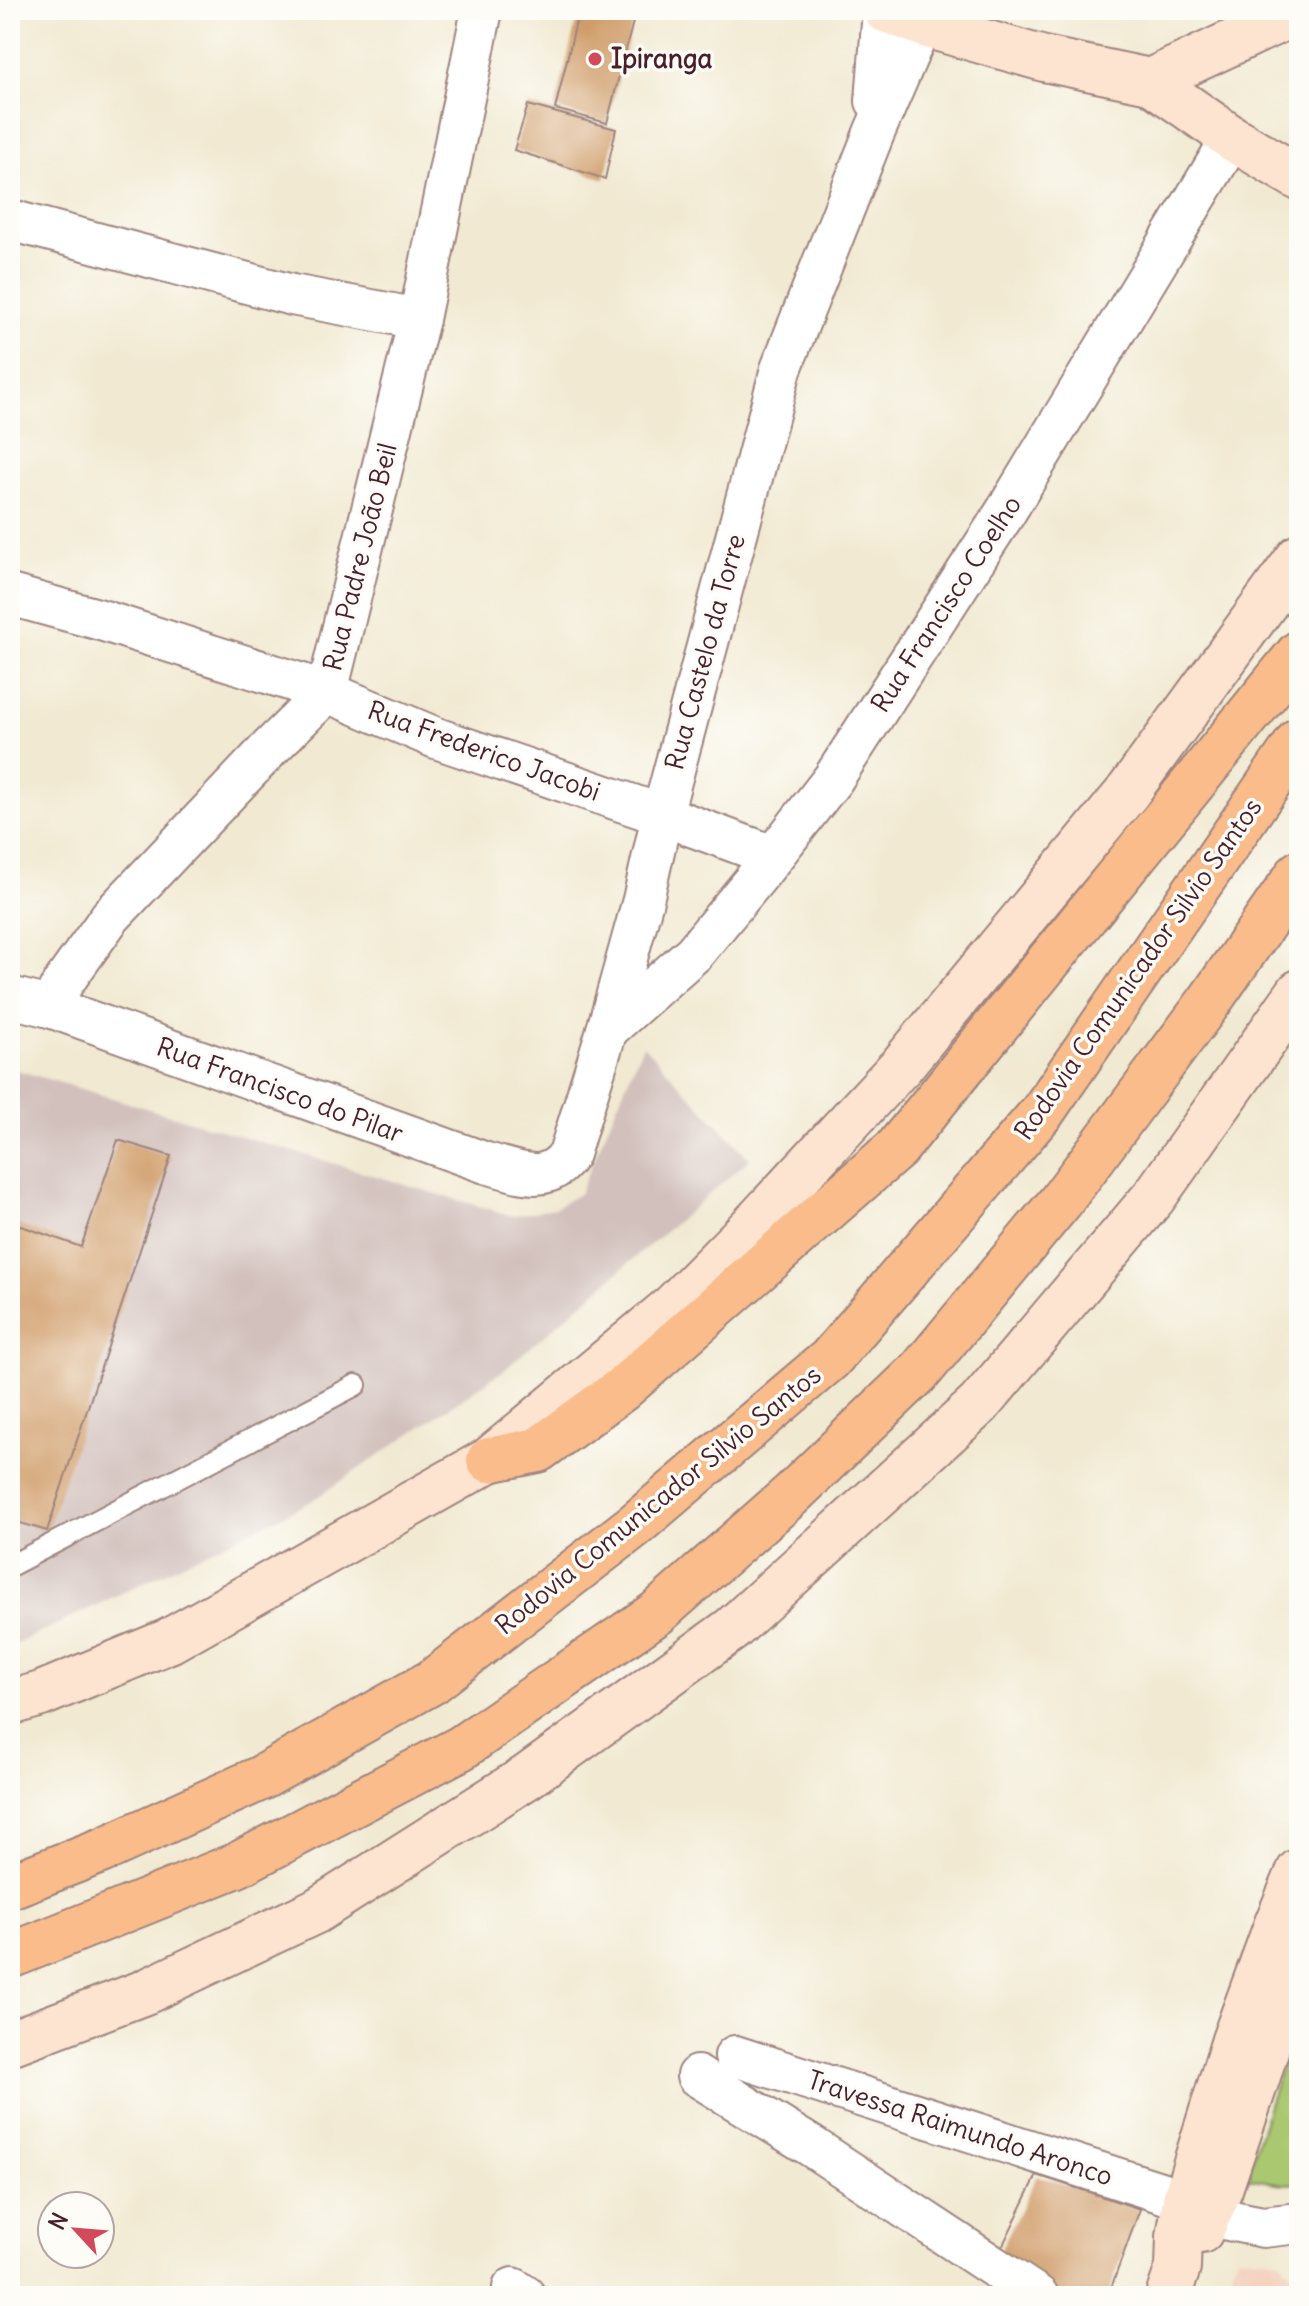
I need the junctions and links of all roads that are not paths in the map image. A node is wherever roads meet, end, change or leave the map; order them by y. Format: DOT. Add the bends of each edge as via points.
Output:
graph roads {
  1 [pos="482,10"];
  2 [pos="884,10"];
  3 [pos="1299,11"];
  4 [pos="925,25"];
  5 [pos="1150,81"];
  6 [pos="874,133"];
  7 [pos="1232,138"];
  8 [pos="1299,178"];
  9 [pos="10,220"];
  10 [pos="419,319"];
  11 [pos="1299,557"];
  12 [pos="10,595"];
  13 [pos="1299,653"];
  14 [pos="327,692"];
  15 [pos="1299,740"];
  16 [pos="662,815"];
  17 [pos="773,856"];
  18 [pos="1299,873"];
  19 [pos="1299,992"];
  20 [pos="10,997"];
  21 [pos="50,1007"];
  22 [pos="607,1030"];
  23 [pos="551,1172"];
  24 [pos="356,1385"];
  25 [pos="489,1460"];
  26 [pos="10,1566"];
  27 [pos="10,1703"];
  28 [pos="1299,1871"];
  29 [pos="10,1886"];
  30 [pos="1299,1946"];
  31 [pos="10,1956"];
  32 [pos="10,2043"];
  33 [pos="735,2056"];
  34 [pos="697,2076"];
  35 [pos="1197,2206"];
  36 [pos="1299,2223"];
  37 [pos="1173,2282"];
  38 [pos="1038,2296"];
  1 -- 10 [label="street, Rua Padre João Beil"];
  2 -- 4 [label="main road"];
  2 -- 6 [label="street, Rua Castelo da Torre"];
  3 -- 5 [label="main road"];
  4 -- 5 [label="main road" via="1044,59"];
  4 -- 6 [label="street, Rua Castelo da Torre"];
  5 -- 7 [label="main road"];
  6 -- 16 [label="street, Rua Castelo da Torre" via="781,369"];
  7 -- 8 [label="main road"];
  7 -- 17 [label="street, Rua Francisco Coelho" via="953,596 833,779"];
  9 -- 10 [label="street" via="292,295"];
  10 -- 14 [label="street, Rua Padre João Beil"];
  11 -- 25 [label="main road" via="1127,793 901,1066 672,1307"];
  12 -- 14 [label="street, Rua Frederico Jacobi"];
  13 -- 25 [label="highway" via="897,1148 622,1389 538,1450"];
  14 -- 16 [label="street, Rua Frederico Jacobi" via="436,738"];
  14 -- 21 [label="street, Rua Padre João Beil" via="110,917"];
  15 -- 29 [label="highway, Rodovia Comunicador Silvio Santos" via="1043,1111 830,1359 635,1525 432,1682 261,1778"];
  16 -- 17 [label="street, Rua Frederico Jacobi"];
  16 -- 22 [label="street, Rua Castelo da Torre"];
  17 -- 22 [label="street, Rua Francisco Coelho" via="687,960"];
  18 -- 31 [label="highway" via="1061,1201 921,1370 657,1613 461,1748 237,1865"];
  19 -- 32 [label="main road" via="1154,1197 979,1404 732,1629 527,1777 316,1911 145,1992"];
  20 -- 21 [label="street, Rua Francisco do Pilar"];
  21 -- 23 [label="street, Rua Francisco do Pilar" via="486,1163 528,1173"];
  22 -- 23 [label="street, Rua Castelo da Torre" via="569,1154"];
  24 -- 26 [label="lane"];
  25 -- 27 [label="main road" via="169,1641"];
  28 -- 35 [label="main road" via="1234,2040"];
  30 -- 35 [label="main road" via="1220,2189"];
  33 -- 35 [label="street, Travessa Raimundo Aronco"];
  34 -- 38 [label="street"];
  35 -- 36 [label="street, Travessa Raimundo Aronco" via="1263,2227"];
  35 -- 37 [label="main road" via="1195,2244"];
}
